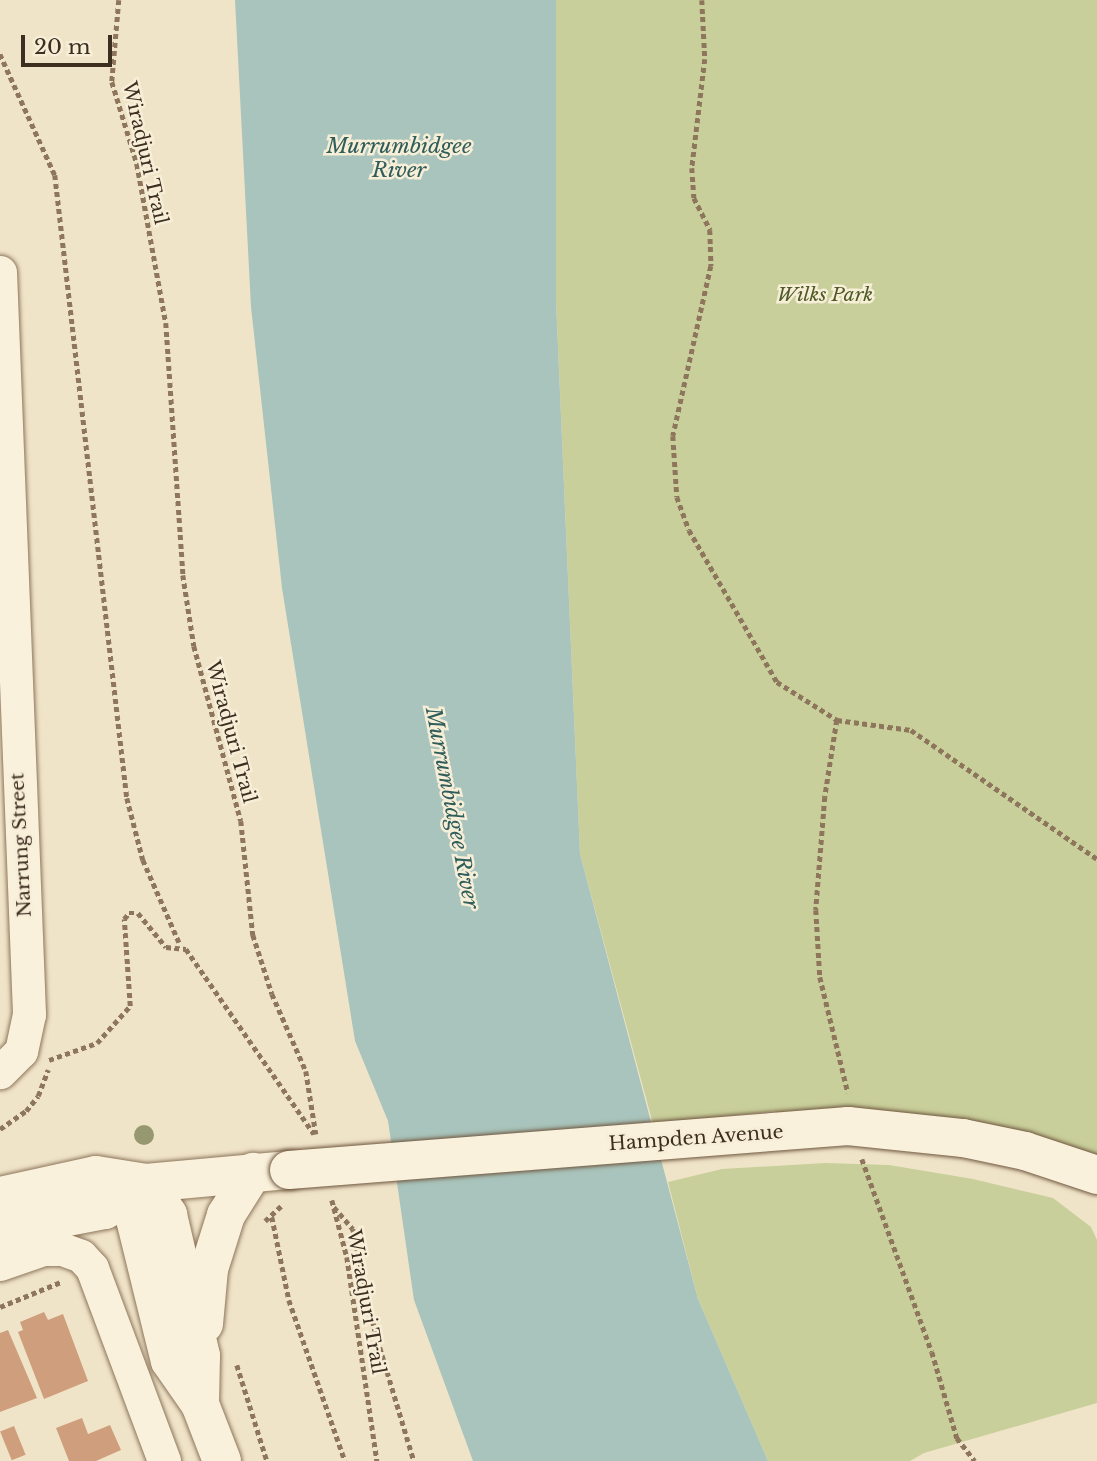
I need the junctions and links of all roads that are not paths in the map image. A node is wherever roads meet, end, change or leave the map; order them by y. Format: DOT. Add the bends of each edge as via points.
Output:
graph roads {
  1 [pos="0,272"];
  2 [pos="2,471"];
  3 [pos="24,1061"];
  4 [pos="1097,1175"];
  5 [pos="276,1182"];
  6 [pos="146,1183"];
  7 [pos="0,1196"];
  8 [pos="0,1230"];
  9 [pos="0,1264"];
  10 [pos="217,1354"];
  11 [pos="200,1404"];
  12 [pos="164,1461"];
  13 [pos="222,1461"];
  1 -- 2 [label="street, Narrung Street"];
  2 -- 3 [label="street, Narrung Street" via="29,1014"];
  4 -- 5 [label="main road, Hampden Avenue, bridge" via="963,1138 848,1126"];
  5 -- 6 [label="main road, Hampden Avenue"];
  5 -- 10 [label="main road" via="226,1215 209,1269"];
  6 -- 7 [label="main road" via="96,1175"];
  6 -- 8 [label="main road" via="105,1210"];
  6 -- 10 [label="main road" via="168,1215"];
  6 -- 11 [label="main road" via="135,1219 170,1361"];
  9 -- 12 [label="street" via="43,1249 62,1249 73,1268 103,1288"];
  10 -- 11 [label="main road"];
  11 -- 13 [label="main road"];
}
